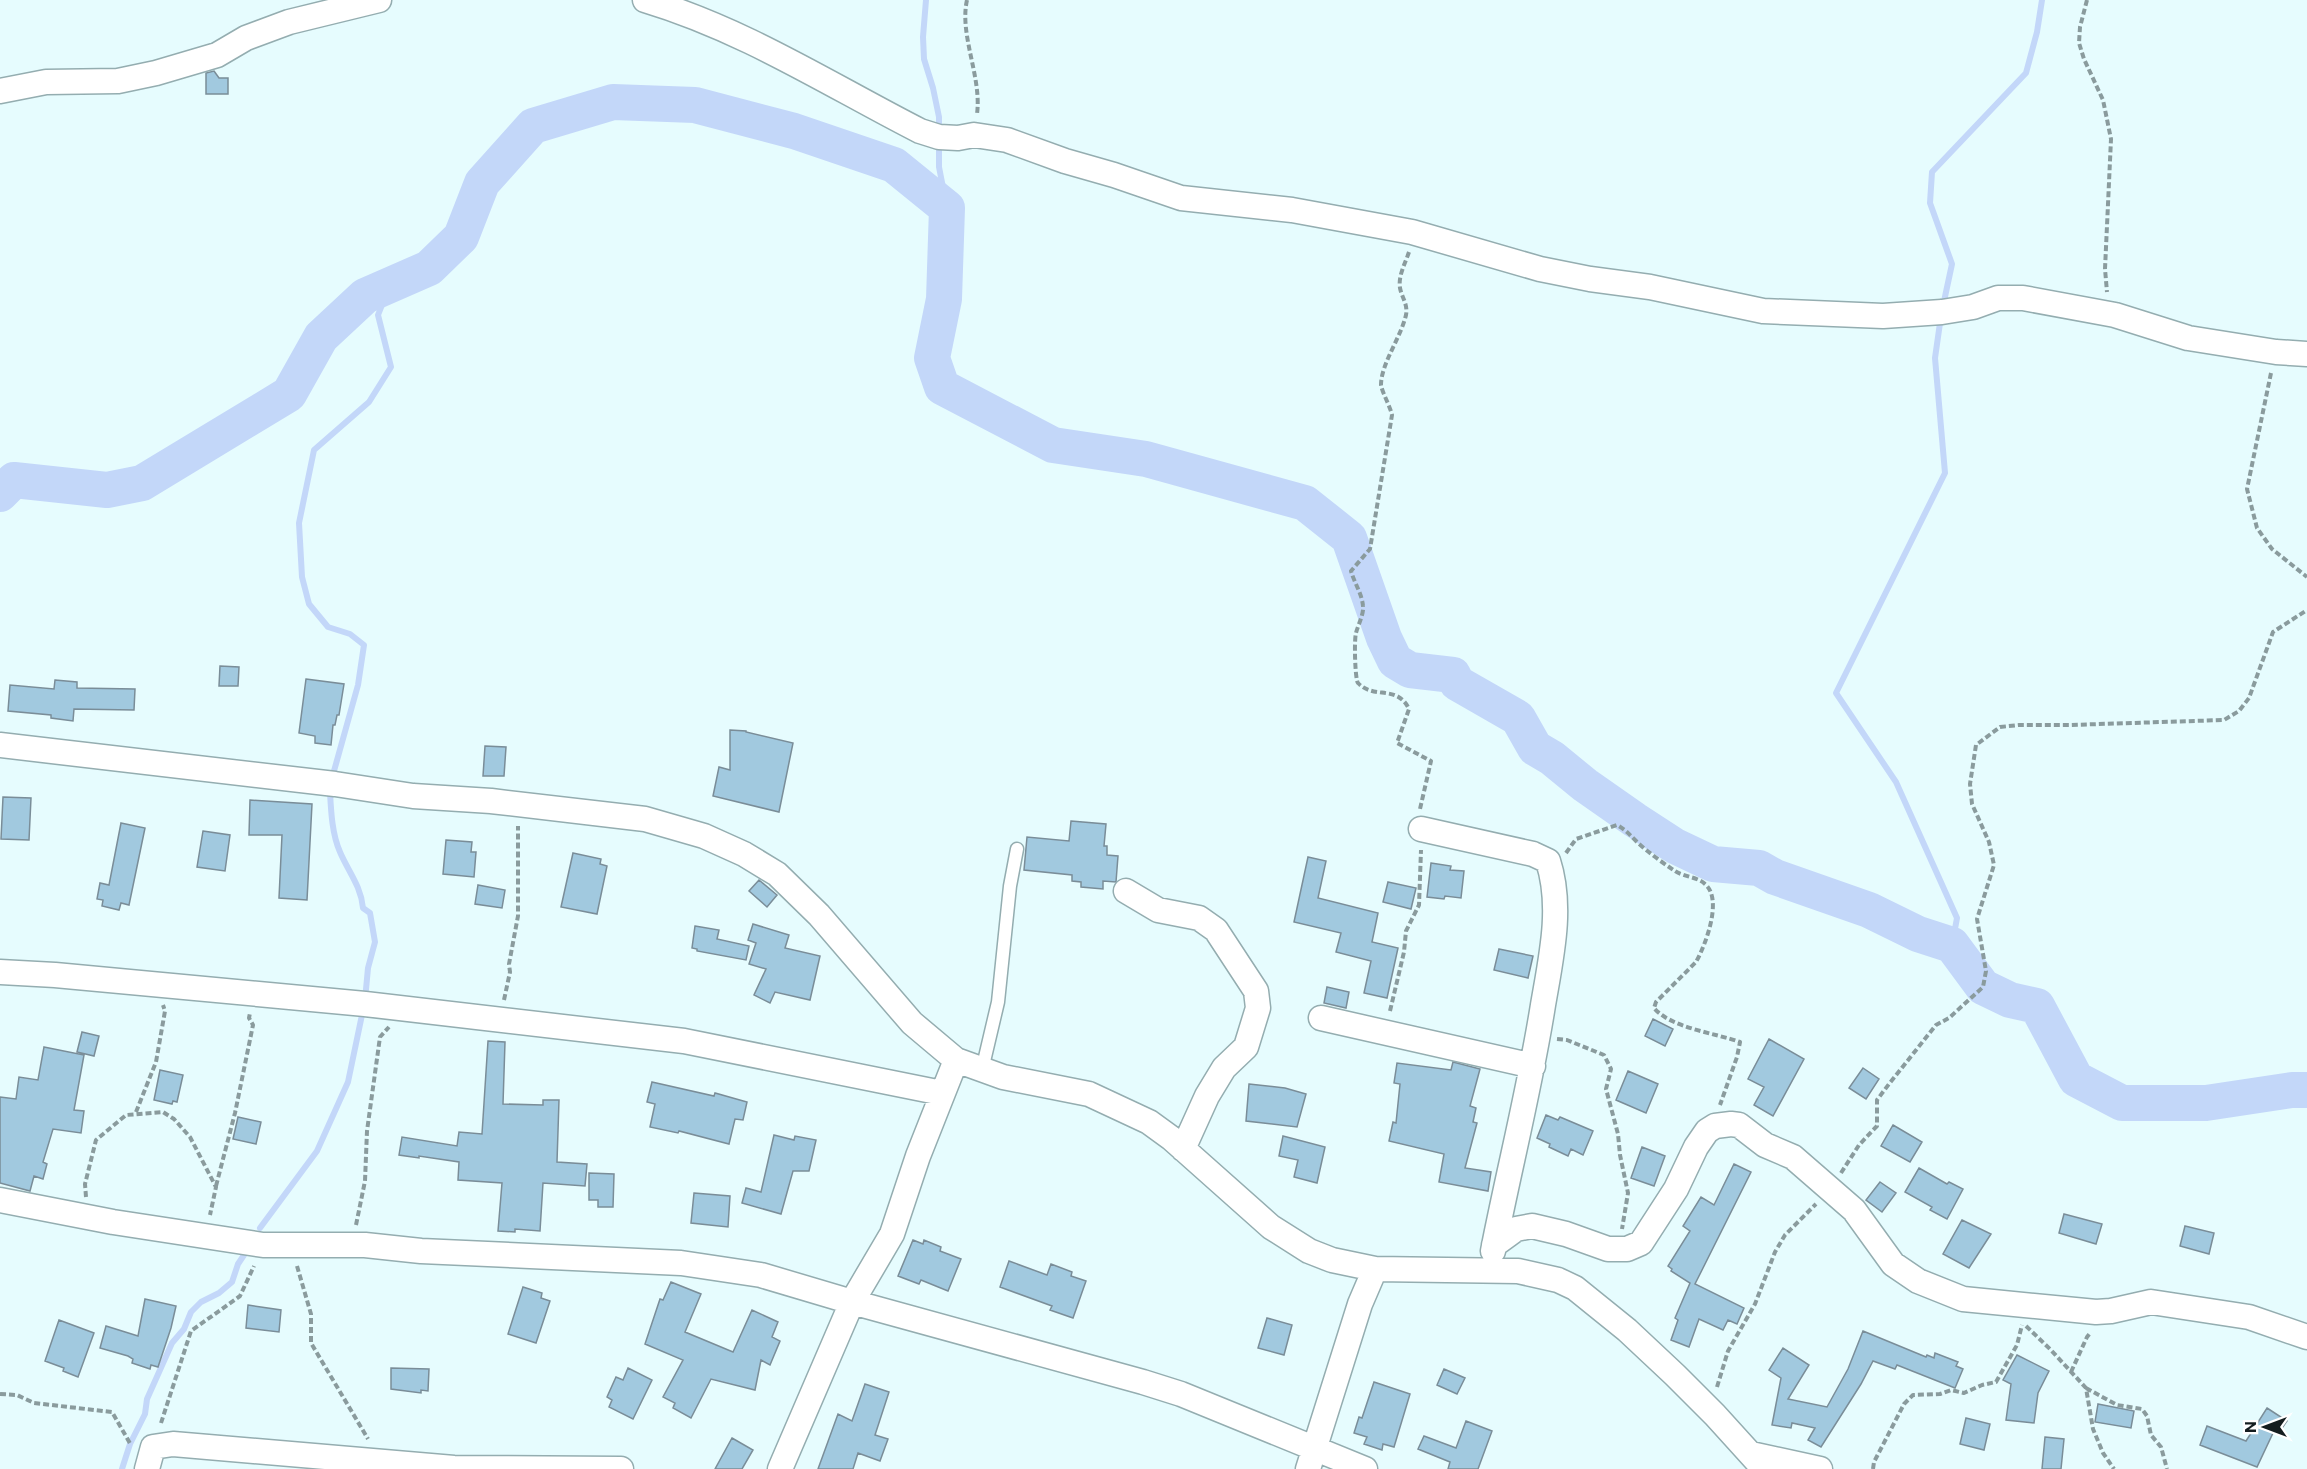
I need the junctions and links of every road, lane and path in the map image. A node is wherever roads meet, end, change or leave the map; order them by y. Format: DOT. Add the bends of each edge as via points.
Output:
graph roads {
  1 [pos="379,0"];
  2 [pos="645,0"];
  3 [pos="967,0"];
  4 [pos="2087,0"];
  5 [pos="0,91"];
  6 [pos="974,135"];
  7 [pos="1406,231"];
  8 [pos="2115,315"];
  9 [pos="2276,352"];
  10 [pos="2307,354"];
  11 [pos="2307,577"];
  12 [pos="2307,610"];
  13 [pos="0,745"];
  14 [pos="518,804"];
  15 [pos="1421,829"];
  16 [pos="1017,849"];
  17 [pos="1552,874"];
  18 [pos="1126,891"];
  19 [pos="0,972"];
  20 [pos="156,984"];
  21 [pos="253,993"];
  22 [pos="1972,995"];
  23 [pos="410,1009"];
  24 [pos="1321,1018"];
  25 [pos="501,1020"];
  26 [pos="1391,1034"];
  27 [pos="1538,1036"];
  28 [pos="956,1060"];
  29 [pos="1533,1066"];
  30 [pos="982,1070"];
  31 [pos="942,1093"];
  32 [pos="136,1112"];
  33 [pos="1715,1126"];
  34 [pos="1183,1149"];
  35 [pos="216,1187"];
  36 [pos="0,1200"];
  37 [pos="88,1217"];
  38 [pos="205,1236"];
  39 [pos="263,1245"];
  40 [pos="292,1245"];
  41 [pos="353,1245"];
  42 [pos="1494,1245"];
  43 [pos="1608,1249"];
  44 [pos="1375,1269"];
  45 [pos="1489,1271"];
  46 [pos="852,1302"];
  47 [pos="2016,1313"];
  48 [pos="2094,1329"];
  49 [pos="2307,1336"];
  50 [pos="2071,1372"];
  51 [pos="2086,1388"];
  52 [pos="0,1394"];
  53 [pos="369,1440"];
  54 [pos="150,1458"];
  55 [pos="1311,1458"];
  56 [pos="1757,1461"];
  57 [pos="621,1469"];
  58 [pos="780,1469"];
  59 [pos="1365,1469"];
  60 [pos="1820,1469"];
  61 [pos="1873,1469"];
  62 [pos="2114,1469"];
  63 [pos="2167,1469"];
  1 -- 5 [label="street" via="288,22 246,38 217,55 156,72 118,81 46,82"];
  2 -- 6 [label="street" via="693,15 745,38 920,131 939,137"];
  3 -- 6 [label="path" via="964,11 978,109"];
  4 -- 8 [label="path" via="2079,44 2103,100 2111,139 2105,269 2107,293"];
  6 -- 7 [label="street" via="1007,140 1181,198 1292,210"];
  7 -- 8 [label="street" via="1540,269 1763,310 1883,316 1942,312 2011,297"];
  7 -- 15 [label="path" via="1410,249 1400,287 1407,306 1406,317 1381,387 1390,405 1391,431 1370,549 1351,571 1363,607 1354,643 1355,680 1374,692 1395,694 1404,700 1409,709 1397,743 1431,761 1422,797"];
  8 -- 9 [label="street" via="2188,338"];
  9 -- 10 [label="street"];
  9 -- 11 [label="path" via="2247,489 2256,528 2272,549"];
  12 -- 22 [label="path" via="2273,632 2249,698 2239,711 2224,720 2019,725 2000,727 1976,745 1970,784 1972,804 1989,842 1994,865 1977,919 1986,971 1983,987"];
  13 -- 14 [label="street" via="413,796"];
  14 -- 25 [label="path" via="518,916"];
  14 -- 28 [label="street" via="645,819 704,836 744,854 777,874 819,915 912,1023"];
  15 -- 17 [label="street" via="1533,854 1548,861"];
  15 -- 26 [label="path" via="1419,905 1406,931 1390,1009"];
  16 -- 30 [label="lane" via="998,1002"];
  17 -- 27 [label="street" via="1555,933"];
  17 -- 33 [label="path" via="1576,839 1617,825 1676,872 1704,882 1712,892 1712,916 1696,962 1654,1008 1680,1024 1740,1042"];
  18 -- 34 [label="street" via="1158,910 1199,918 1216,930 1256,991 1258,1008 1246,1047 1224,1068"];
  19 -- 20 [label="street"];
  20 -- 21 [label="street"];
  20 -- 32 [label="path" via="165,1011 156,1062"];
  21 -- 23 [label="street"];
  21 -- 35 [label="path" via="249,1018 253,1025 236,1113"];
  23 -- 25 [label="street"];
  23 -- 41 [label="path" via="380,1037"];
  24 -- 26 [label="street"];
  25 -- 31 [label="street" via="684,1041"];
  26 -- 29 [label="street"];
  27 -- 29 [label="street"];
  27 -- 43 [label="path" via="1567,1040 1604,1055 1611,1069 1606,1089 1628,1193 1622,1229"];
  28 -- 30 [label="street"];
  28 -- 31 [label="street"];
  29 -- 42 [label="street"];
  30 -- 34 [label="street" via="1089,1094 1149,1122"];
  31 -- 46 [label="street" via="892,1234"];
  32 -- 35 [label="path" via="163,1112 174,1119 190,1137"];
  32 -- 37 [label="path" via="126,1114 96,1140 85,1184"];
  33 -- 43 [label="street" via="1696,1147 1676,1188 1641,1243 1627,1249"];
  33 -- 47 [label="street" via="1739,1125 1765,1145 1793,1157 1854,1210 1893,1264 1918,1281 1963,1299"];
  34 -- 44 [label="street" via="1287,1239 1332,1260"];
  35 -- 38 [label="path"];
  36 -- 37 [label="street"];
  37 -- 38 [label="street"];
  38 -- 39 [label="street"];
  39 -- 40 [label="street"];
  39 -- 54 [label="path" via="240,1296 191,1331"];
  40 -- 41 [label="street"];
  40 -- 53 [label="path" via="311,1314 311,1343"];
  41 -- 46 [label="street" via="681,1263 761,1275"];
  42 -- 43 [label="street" via="1516,1229 1533,1226"];
  42 -- 45 [label="street"];
  44 -- 45 [label="street"];
  44 -- 55 [label="street" via="1359,1304"];
  45 -- 56 [label="street" via="1536,1275 1582,1292 1675,1375"];
  46 -- 55 [label="street" via="1181,1394"];
  46 -- 58 [label="street"];
  47 -- 49 [label="street" via="2111,1311 2151,1302 2249,1317"];
  47 -- 50 [label="path"];
  47 -- 61 [label="path" via="2017,1345 1996,1382 1964,1392 1913,1395 1904,1404"];
  48 -- 50 [label="path"];
  50 -- 51 [label="path"];
  51 -- 62 [label="path" via="2093,1430"];
  51 -- 63 [label="path" via="2117,1405 2142,1409"];
  52 -- 54 [label="path" via="17,1395 34,1403 112,1412 130,1444"];
  54 -- 57 [label="street" via="173,1444 454,1468"];
  55 -- 59 [label="street"];
  56 -- 60 [label="street"];
}
